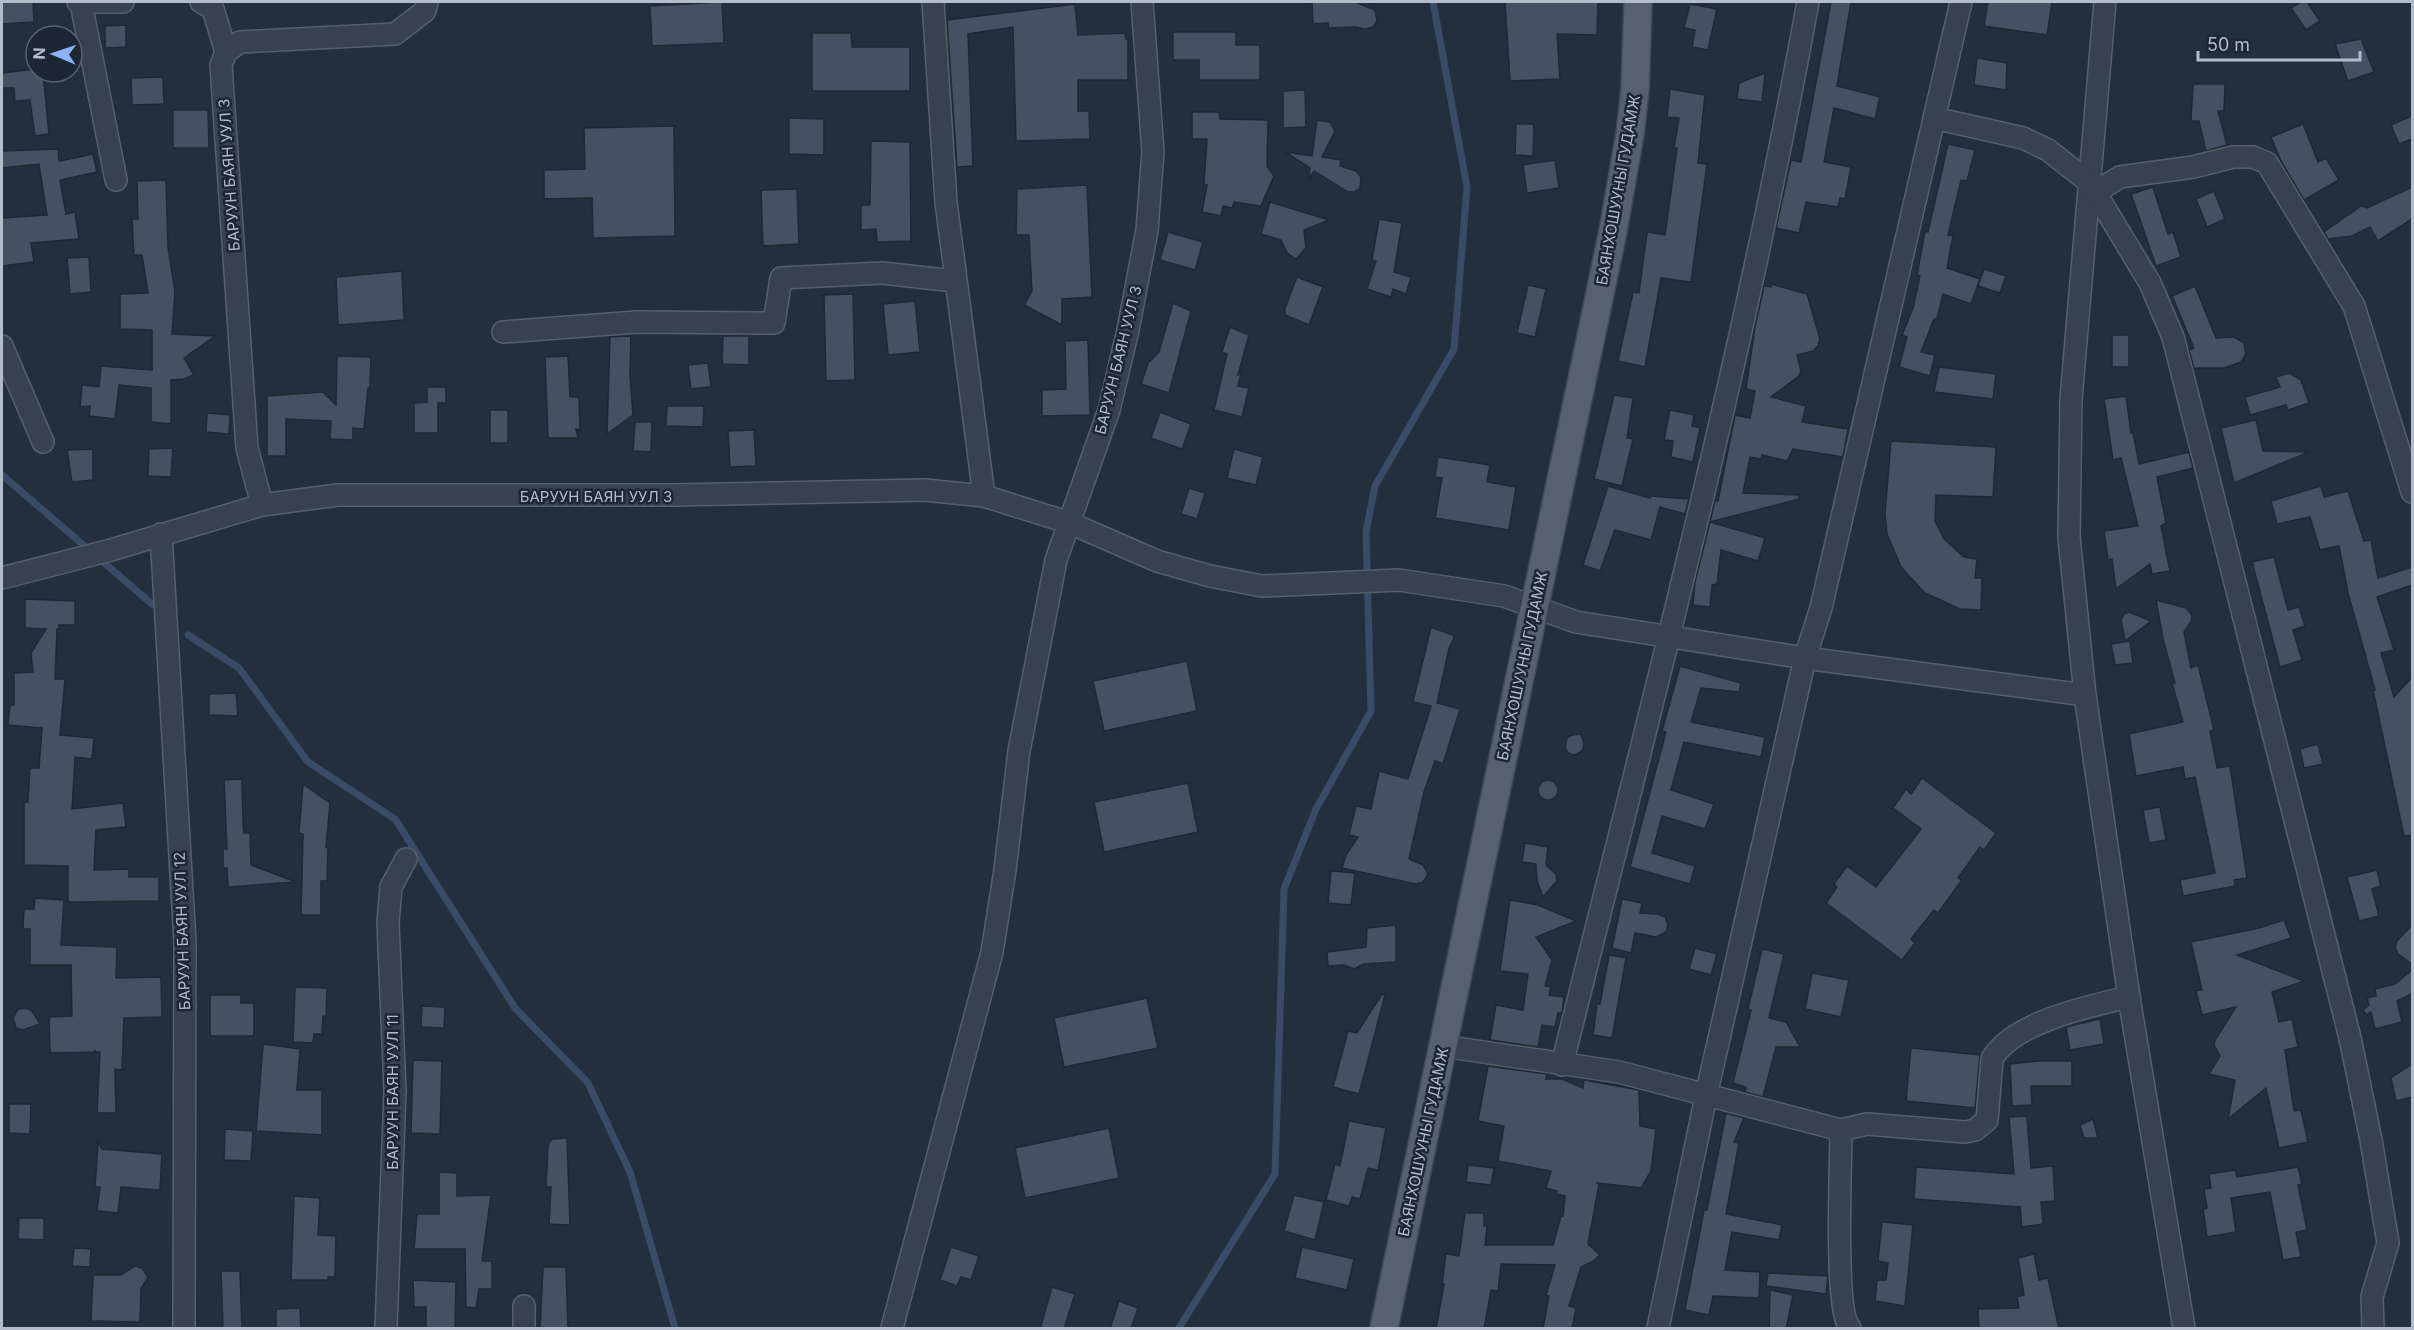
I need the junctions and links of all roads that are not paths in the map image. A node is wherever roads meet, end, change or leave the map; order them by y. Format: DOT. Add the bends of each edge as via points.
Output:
graph roads {
  1 [pos="80,2"];
  2 [pos="123,2"];
  3 [pos="201,2"];
  4 [pos="427,2"];
  5 [pos="933,2"];
  6 [pos="1142,2"];
  7 [pos="1638,2"];
  8 [pos="1808,2"];
  9 [pos="1961,2"];
  10 [pos="2105,2"];
  11 [pos="226,52"];
  12 [pos="1934,118"];
  13 [pos="116,180"];
  14 [pos="2093,187"];
  15 [pos="955,281"];
  16 [pos="503,332"];
  17 [pos="2,346"];
  18 [pos="43,442"];
  19 [pos="2412,492"];
  20 [pos="984,496"];
  21 [pos="262,505"];
  22 [pos="1070,523"];
  23 [pos="161,534"];
  24 [pos="2,578"];
  25 [pos="1534,607"];
  26 [pos="1669,636"];
  27 [pos="1805,658"];
  28 [pos="2085,695"];
  29 [pos="406,859"];
  30 [pos="2129,997"];
  31 [pos="1443,1046"];
  32 [pos="1563,1065"];
  33 [pos="1706,1096"];
  34 [pos="1841,1130"];
  35 [pos="524,1306"];
  36 [pos="184,1329"];
  37 [pos="386,1329"];
  38 [pos="524,1329"];
  39 [pos="892,1329"];
  40 [pos="1384,1329"];
  41 [pos="1658,1329"];
  42 [pos="1850,1329"];
  43 [pos="2184,1329"];
  44 [pos="2373,1329"];
  1 -- 2 [label="street"];
  1 -- 13 [label="street"];
  3 -- 11 [label="street" via="213,9"];
  4 -- 11 [label="street" via="425,11 395,34 240,42"];
  5 -- 15 [label="street"];
  6 -- 22 [label="street, БАРУУН БАЯН УУЛ 3" via="1153,153 1147,230 1109,410"];
  7 -- 25 [label="main road, БАЯНХОШУУНЫ ГУДАМЖ" via="1635,90 1623,179"];
  8 -- 26 [label="street" via="1767,213"];
  9 -- 12 [label="street"];
  10 -- 14 [label="street"];
  11 -- 21 [label="street, БАРУУН БАЯН УУЛ 3" via="221,65 248,448"];
  12 -- 14 [label="street" via="2023,138 2048,150"];
  12 -- 27 [label="street" via="1821,608"];
  14 -- 19 [label="street" via="2120,177 2233,157 2253,157 2267,163 2354,306"];
  14 -- 28 [label="street" via="2071,399 2069,537"];
  14 -- 44 [label="street" via="2150,283 2173,337 2350,1038 2388,1243 2372,1298"];
  15 -- 16 [label="street" via="882,273 781,278 774,323 637,322"];
  15 -- 20 [label="street"];
  17 -- 18 [label="street"];
  20 -- 21 [label="street, БАРУУН БАЯН УУЛ 3" via="926,490 338,495"];
  20 -- 22 [label="street, БАРУУН БАЯН УУЛ 3"];
  21 -- 23 [label="street"];
  22 -- 25 [label="street" via="1157,561 1262,586 1399,580 1504,596"];
  22 -- 39 [label="street" via="1056,560 1038,643 992,951"];
  23 -- 24 [label="street"];
  23 -- 36 [label="street, БАРУУН БАЯН УУЛ 12" via="185,942"];
  25 -- 26 [label="street" via="1576,622"];
  25 -- 31 [label="main road, БАЯНХОШУУНЫ ГУДАМЖ"];
  26 -- 27 [label="street"];
  26 -- 32 [label="street"];
  27 -- 28 [label="street"];
  27 -- 33 [label="street"];
  28 -- 30 [label="street"];
  29 -- 37 [label="street, БАРУУН БАЯН УУЛ 11" via="391,887 388,922 395,1091"];
  30 -- 34 [label="street" via="2026,1029 1996,1051 1987,1120 1975,1130 1867,1124"];
  30 -- 43 [label="street"];
  31 -- 32 [label="street"];
  31 -- 40 [label="main road, БАЯНХОШУУНЫ ГУДАМЖ"];
  32 -- 33 [label="street" via="1619,1072"];
  33 -- 34 [label="street"];
  33 -- 41 [label="street"];
  34 -- 42 [label="street" via="1842,1302"];
  35 -- 38 [label="street"];
}
